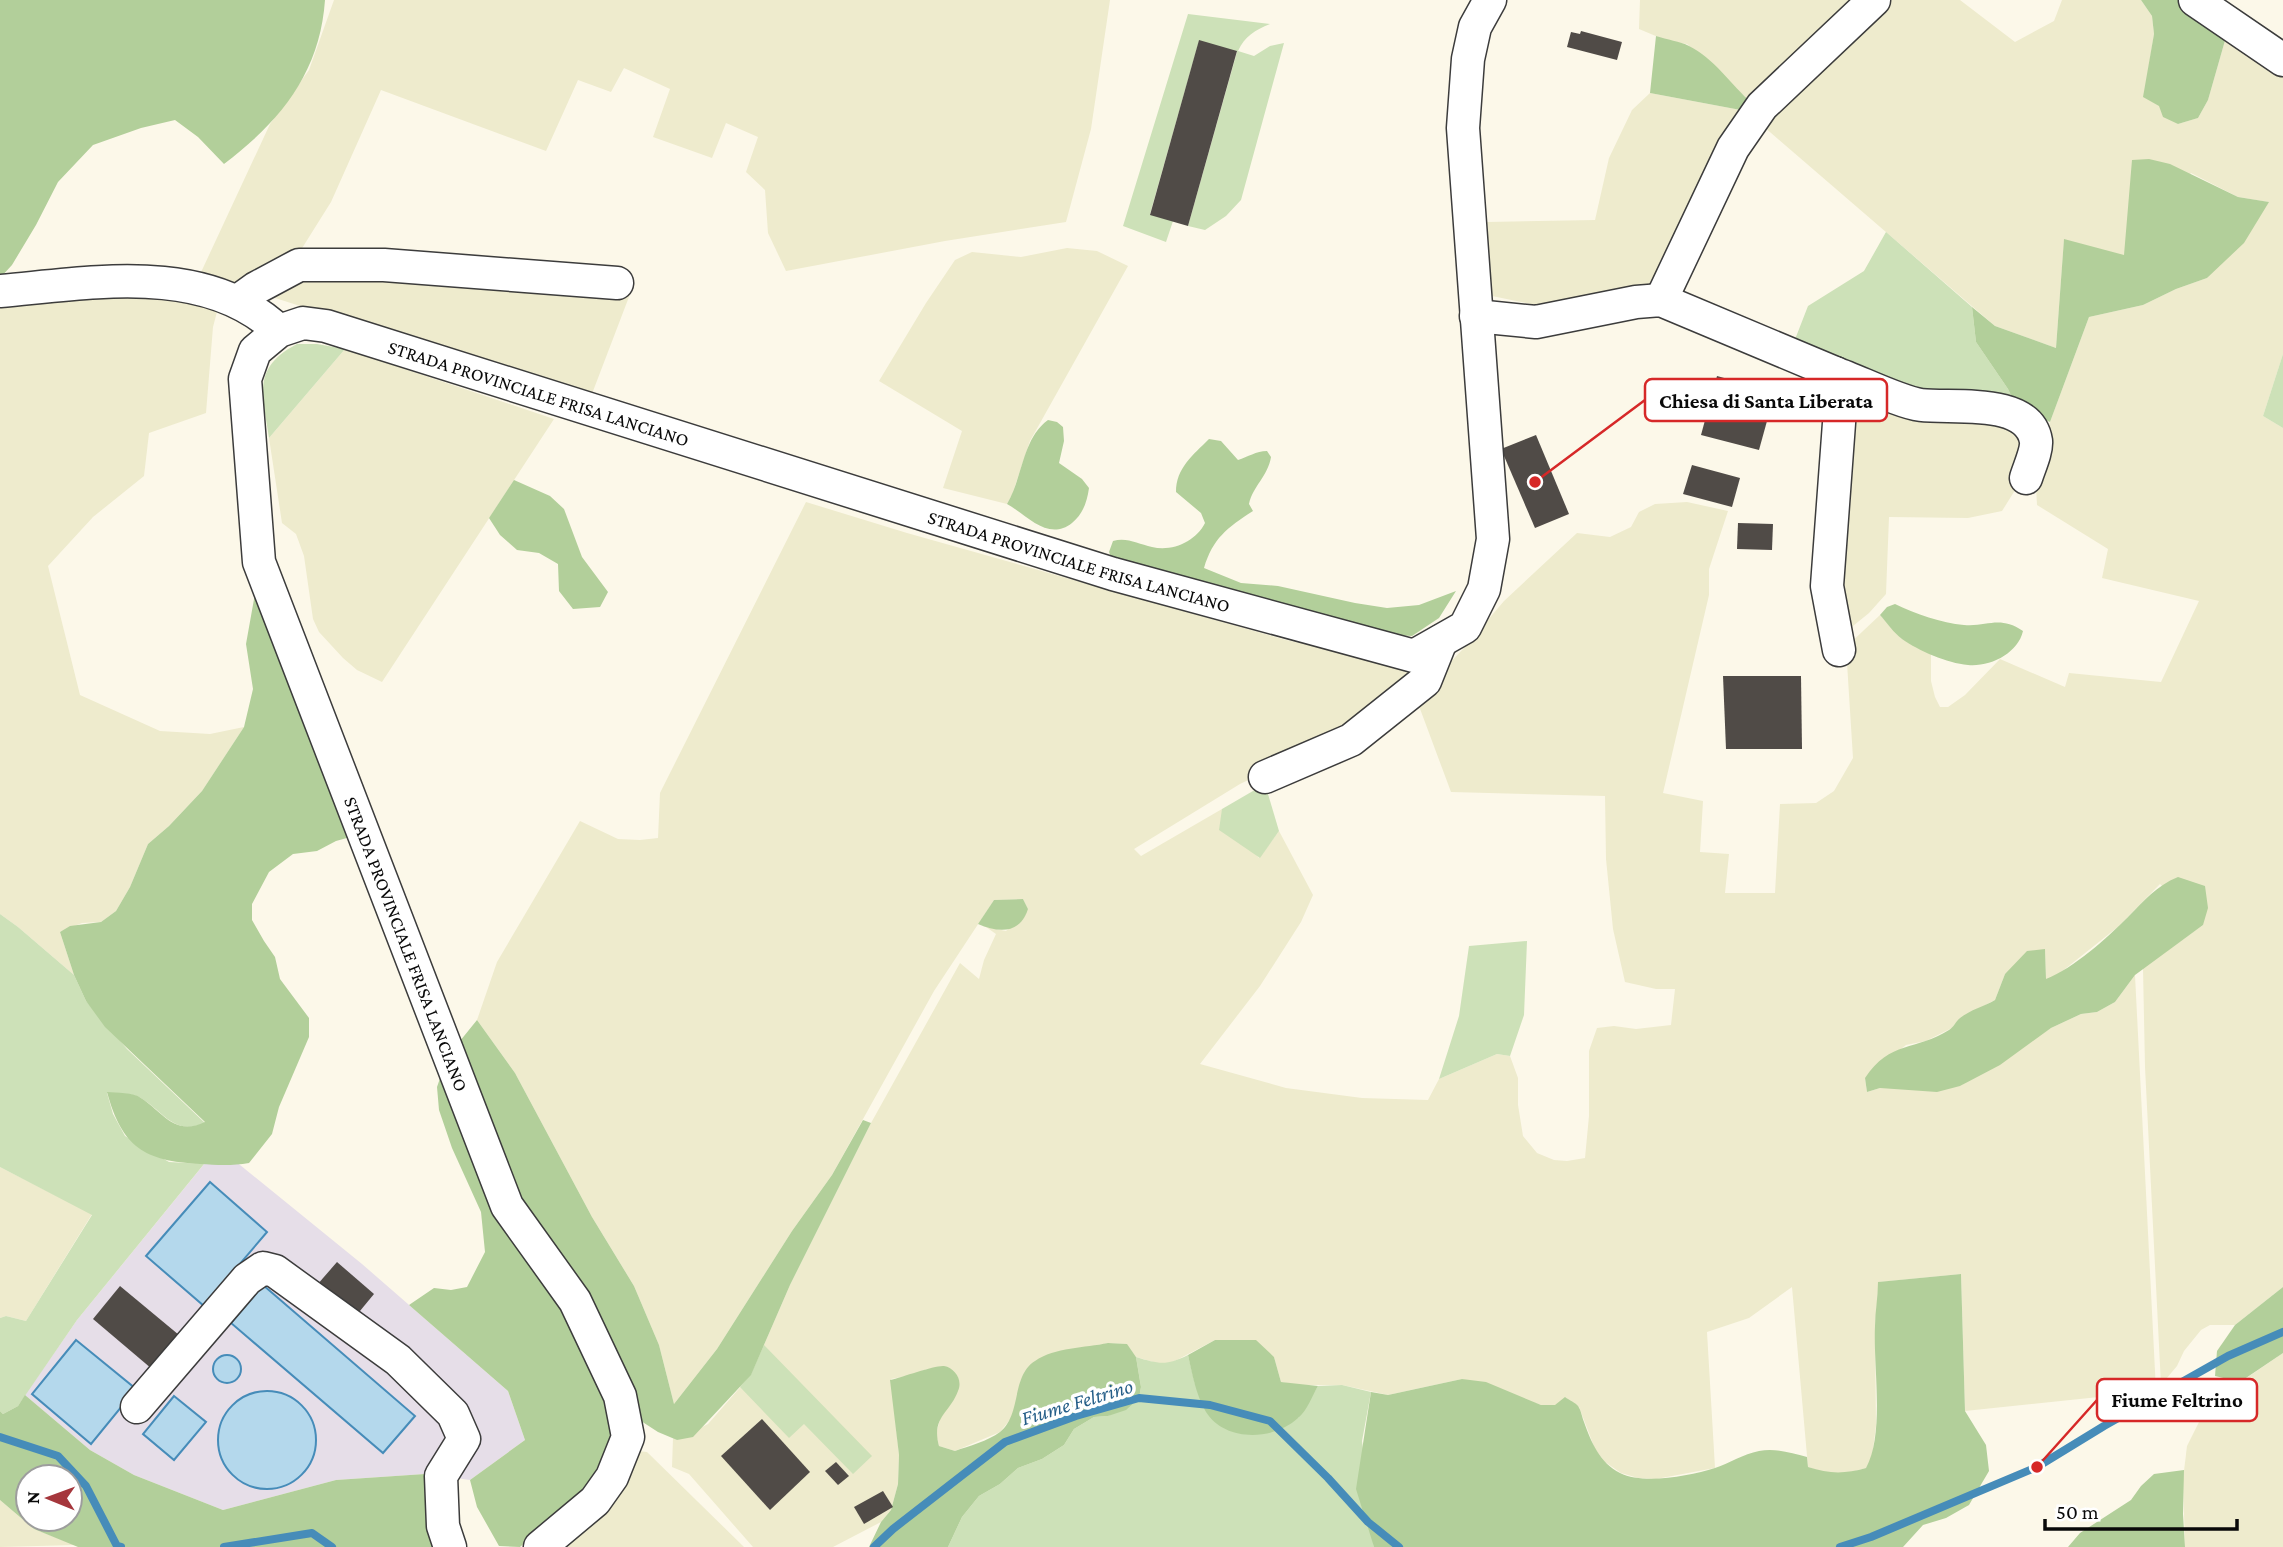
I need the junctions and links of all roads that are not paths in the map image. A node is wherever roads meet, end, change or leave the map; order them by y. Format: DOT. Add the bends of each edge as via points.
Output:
graph roads {
  1 [pos="1490,0"];
  2 [pos="1874,0"];
  3 [pos="2195,0"];
  4 [pos="2283,60"];
  5 [pos="617,283"];
  6 [pos="0,291"];
  7 [pos="1661,300"];
  8 [pos="238,301"];
  9 [pos="1476,316"];
  10 [pos="279,331"];
  11 [pos="1835,373"];
  12 [pos="2026,478"];
  13 [pos="1441,641"];
  14 [pos="1839,650"];
  15 [pos="1265,778"];
  16 [pos="137,1407"];
  17 [pos="450,1547"];
  18 [pos="540,1547"];
  1 -- 9 [label="street, STRADA PROVINCIALE FRISA LANCIANO" via="1475,27 1468,59 1463,128"];
  2 -- 7 [label="street" via="1762,106 1733,148"];
  3 -- 4 [label="street"];
  5 -- 8 [label="street" via="384,265 299,265"];
  6 -- 8 [label="street" via="128,280 194,288"];
  7 -- 9 [label="street" via="1536,322"];
  7 -- 11 [label="street"];
  8 -- 10 [label="street" via="262,314"];
  9 -- 13 [label="street, STRADA PROVINCIALE FRISA LANCIANO" via="1493,539 1485,589 1465,627"];
  10 -- 13 [label="street, STRADA PROVINCIALE FRISA LANCIANO" via="303,323 326,326 1113,574 1414,656"];
  10 -- 18 [label="street, STRADA PROVINCIALE FRISA LANCIANO" via="255,351 245,379 259,562 507,1206 575,1300 620,1396 628,1437 612,1477 596,1501"];
  11 -- 12 [label="street" via="1919,405 1992,409 2028,422 2036,443"];
  11 -- 14 [label="street" via="1841,396 1827,586"];
  13 -- 15 [label="street" via="1425,681 1351,740"];
  16 -- 17 [label="street" via="247,1279 263,1268 275,1271 398,1360 453,1414 464,1439 441,1476 443,1526"];
}
